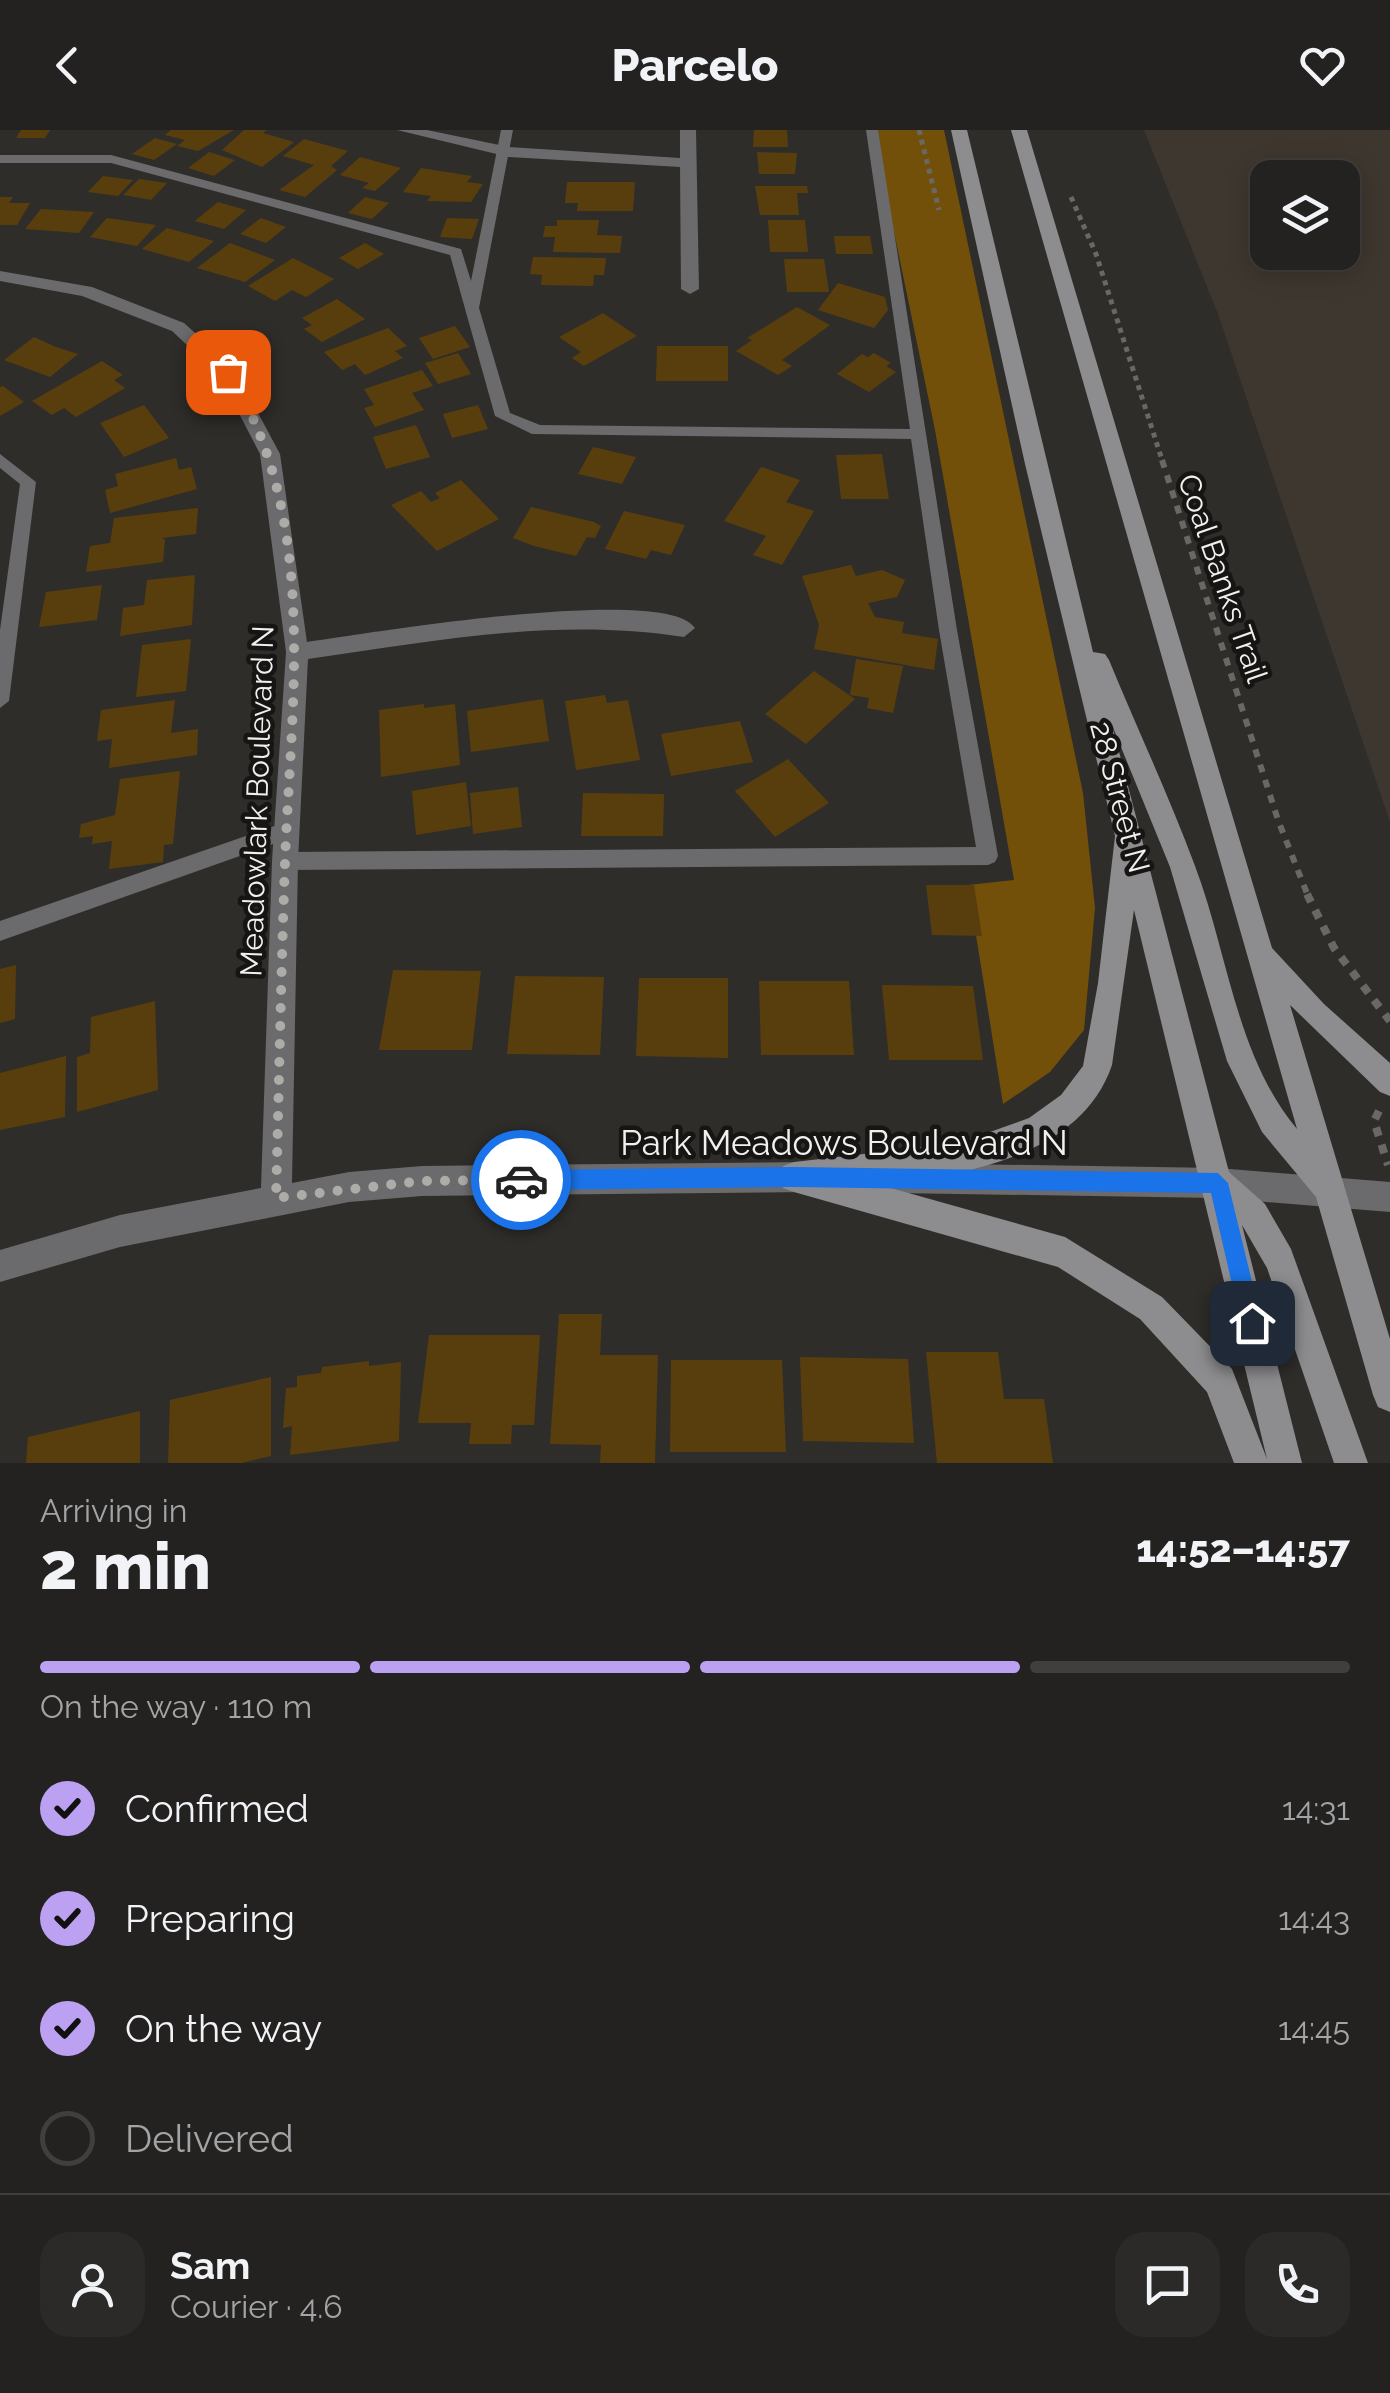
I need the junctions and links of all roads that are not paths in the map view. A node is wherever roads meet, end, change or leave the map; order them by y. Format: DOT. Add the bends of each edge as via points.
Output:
graph roads {
  1 [pos="405,130"];
  2 [pos="507,130"];
  3 [pos="688,130"];
  4 [pos="872,130"];
  5 [pos="958,130"];
  6 [pos="1019,130"];
  7 [pos="503,151"];
  8 [pos="0,159"];
  9 [pos="687,164"];
  10 [pos="486,246"];
  11 [pos="456,252"];
  12 [pos="0,276"];
  13 [pos="690,289"];
  14 [pos="473,311"];
  15 [pos="920,434"];
  16 [pos="0,459"];
  17 [pos="1056,558"];
  18 [pos="684,628"];
  19 [pos="297,652"];
  20 [pos="0,701"];
  21 [pos="1126,817"];
  22 [pos="286,832"];
  23 [pos="285,861"];
  24 [pos="0,931"];
  25 [pos="1259,950"];
  26 [pos="1386,1093"];
  27 [pos="794,1177"];
  28 [pos="1218,1183"];
  29 [pos="1328,1190"];
  30 [pos="1390,1197"];
  31 [pos="276,1198"];
  32 [pos="0,1266"];
  33 [pos="1390,1395"];
  34 [pos="1250,1463"];
  35 [pos="1285,1463"];
  36 [pos="1351,1463"];
  1 -- 7 [label="street"];
  2 -- 7 [label="lane"];
  3 -- 9 [label="street"];
  4 -- 15 [label="lane"];
  5 -- 17 [label="main road, 28 Street N"];
  6 -- 25 [label="main road"];
  7 -- 9 [label="street"];
  7 -- 10 [label="lane"];
  8 -- 11 [label="lane" via="111,160"];
  9 -- 13 [label="street"];
  10 -- 11 [label="lane"];
  10 -- 14 [label="lane"];
  11 -- 14 [label="lane"];
  12 -- 19 [label="street, Meadowlark Boulevard N" via="131,306 178,327 228,372 262,432 275,476"];
  14 -- 15 [label="lane" via="503,416 538,430"];
  15 -- 23 [label="lane" via="988,856"];
  16 -- 20 [label="lane" via="28,482"];
  17 -- 21 [label="main road, 28 Street N"];
  17 -- 29 [label="main road" via="1182,867 1237,1051 1272,1122"];
  18 -- 19 [label="street" via="573,617"];
  19 -- 22 [label="street, Meadowlark Boulevard N"];
  21 -- 27 [label="main road" via="1118,964 1094,1075 1068,1108 1024,1136 928,1166"];
  21 -- 28 [label="main road, 28 Street N"];
  22 -- 23 [label="street, Meadowlark Boulevard N"];
  22 -- 24 [label="lane"];
  23 -- 31 [label="street, Meadowlark Boulevard N"];
  25 -- 26 [label="main road"];
  25 -- 29 [label="main road"];
  27 -- 28 [label="street, Park Meadows Boulevard N"];
  27 -- 31 [label="street, Park Meadows Boulevard N" via="422,1181"];
  27 -- 34 [label="main road" via="1065,1253 1152,1308 1220,1381"];
  28 -- 29 [label="street, Park Meadows Boulevard N"];
  28 -- 35 [label="main road, 28 Street N"];
  28 -- 36 [label="main road" via="1254,1215 1280,1260"];
  29 -- 30 [label="street, Park Meadows Boulevard N"];
  29 -- 33 [label="main road"];
  31 -- 32 [label="street, Park Meadows Boulevard N" via="120,1231"];
}
